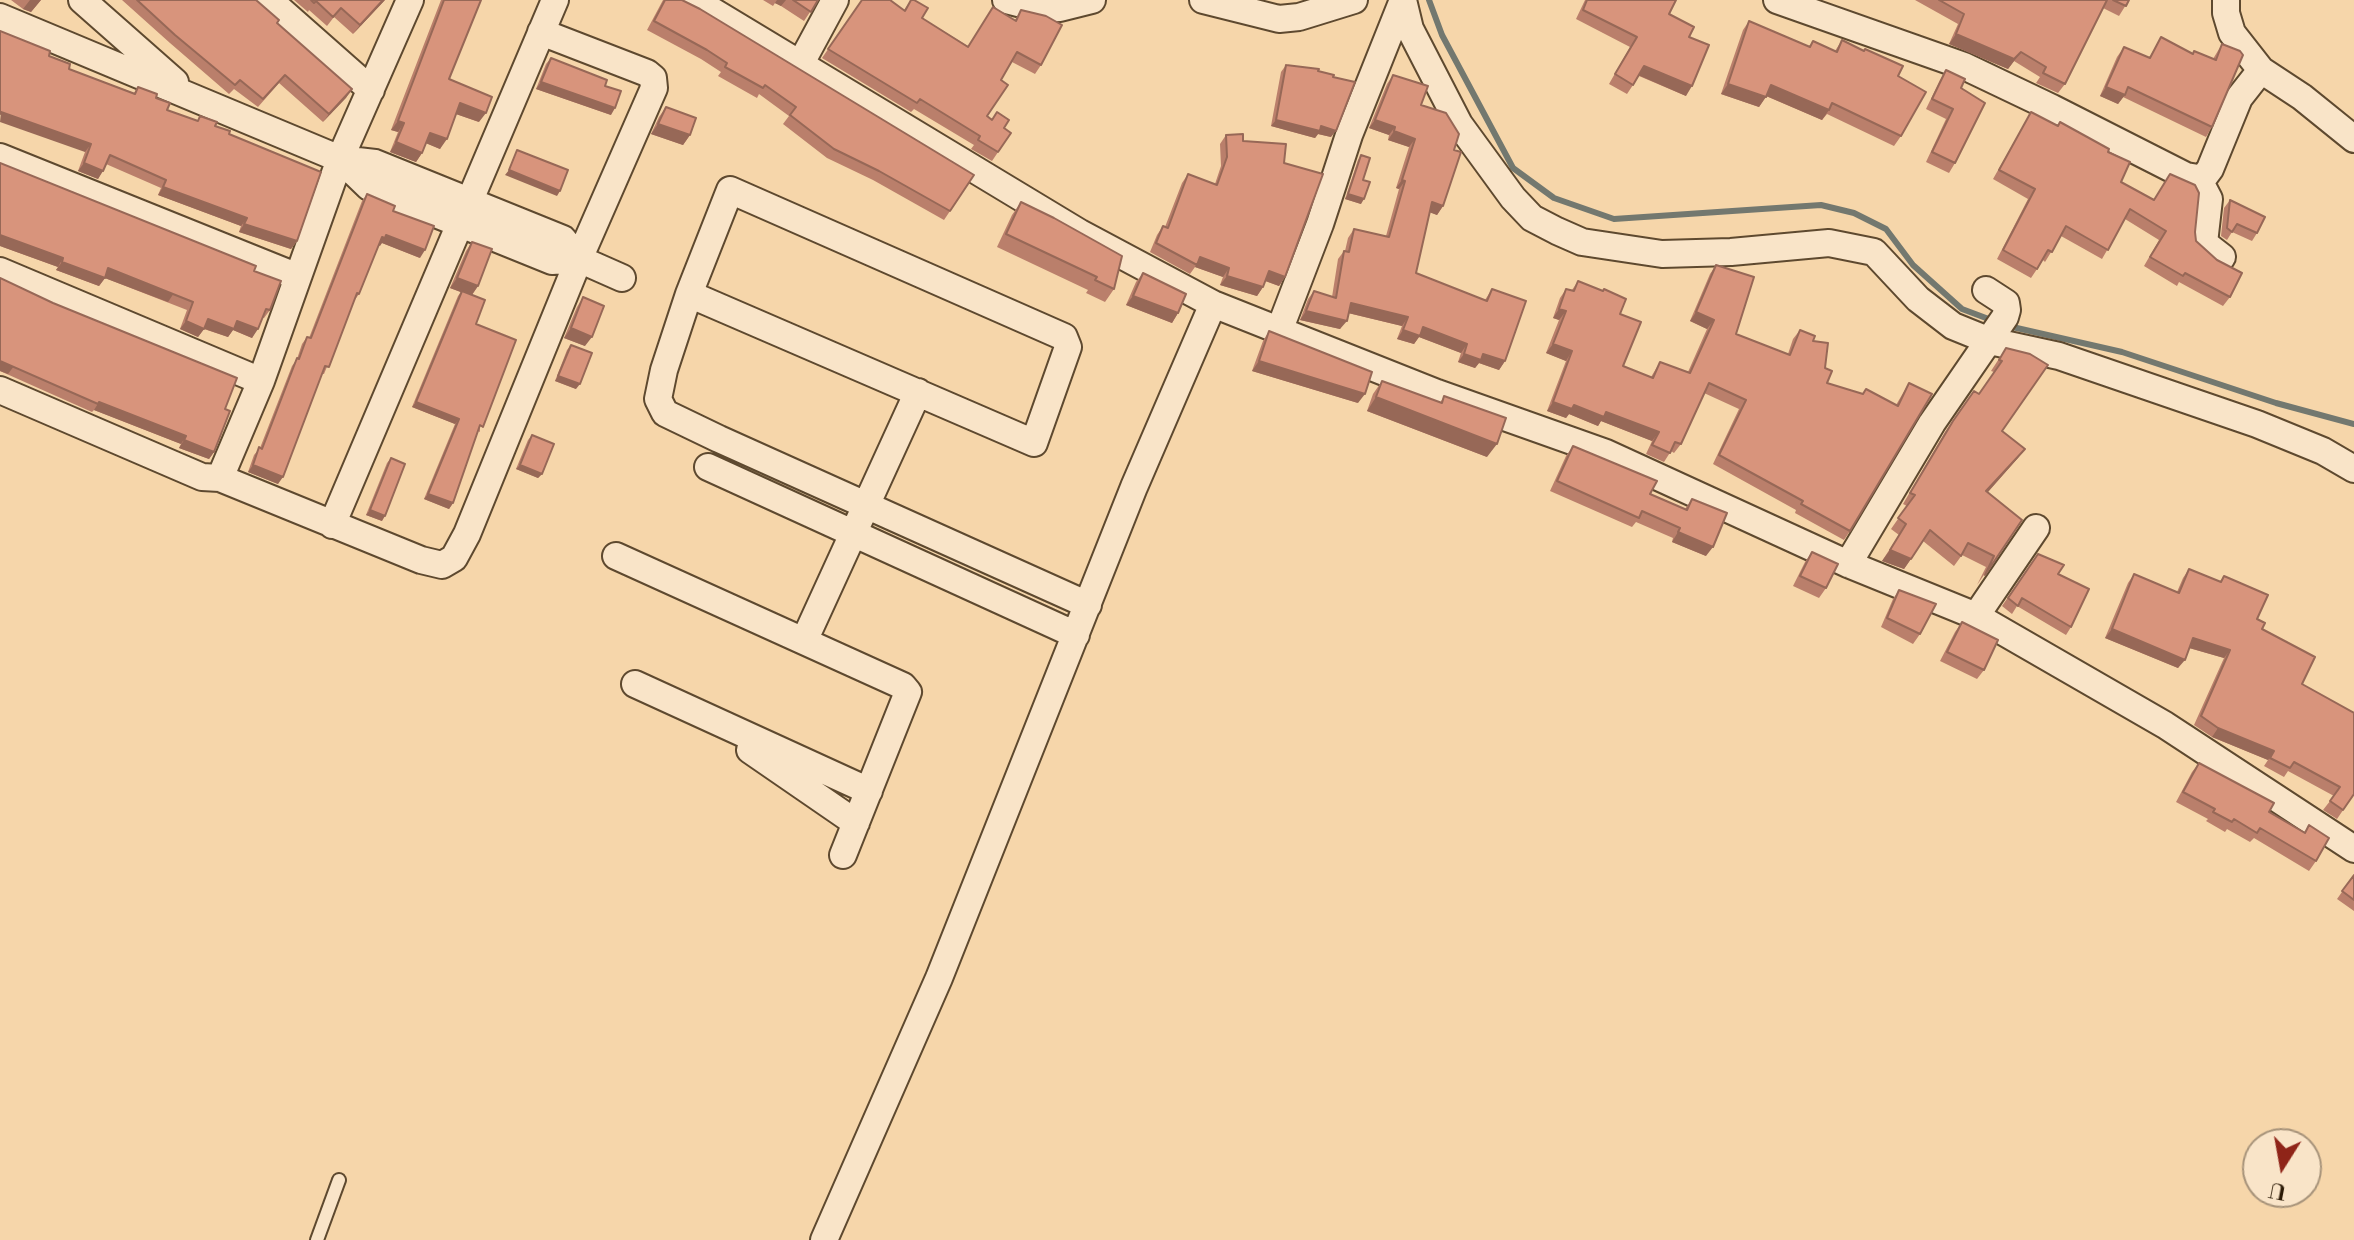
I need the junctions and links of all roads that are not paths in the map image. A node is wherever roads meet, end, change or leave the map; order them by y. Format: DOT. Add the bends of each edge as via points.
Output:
graph roads {
  1 [pos="82,0"];
  2 [pos="269,0"];
  3 [pos="410,0"];
  4 [pos="555,0"];
  5 [pos="694,0"];
  6 [pos="835,0"];
  7 [pos="1006,0"];
  8 [pos="1092,0"];
  9 [pos="1203,0"];
  10 [pos="1354,0"];
  11 [pos="1403,0"];
  12 [pos="1777,0"];
  13 [pos="2226,0"];
  14 [pos="0,17"];
  15 [pos="541,32"];
  16 [pos="801,63"];
  17 [pos="2261,70"];
  18 [pos="371,90"];
  19 [pos="189,95"];
  20 [pos="2354,139"];
  21 [pos="0,157"];
  22 [pos="340,159"];
  23 [pos="2198,178"];
  24 [pos="464,213"];
  25 [pos="2222,257"];
  26 [pos="579,259"];
  27 [pos="0,271"];
  28 [pos="298,277"];
  29 [pos="622,278"];
  30 [pos="1986,290"];
  31 [pos="689,294"];
  32 [pos="1213,304"];
  33 [pos="1996,330"];
  34 [pos="1279,331"];
  35 [pos="261,381"];
  36 [pos="0,390"];
  37 [pos="918,392"];
  38 [pos="708,467"];
  39 [pos="2354,469"];
  40 [pos="220,478"];
  41 [pos="866,505"];
  42 [pos="332,525"];
  43 [pos="2036,528"];
  44 [pos="853,533"];
  45 [pos="616,556"];
  46 [pos="1848,564"];
  47 [pos="1088,605"];
  48 [pos="1976,616"];
  49 [pos="1076,635"];
  50 [pos="804,641"];
  51 [pos="635,684"];
  52 [pos="692,710"];
  53 [pos="869,791"];
  54 [pos="856,823"];
  55 [pos="2354,849"];
  56 [pos="843,855"];
  57 [pos="339,1180"];
  58 [pos="317,1240"];
  59 [pos="824,1240"];
  1 -- 19 [label="street"];
  2 -- 18 [label="street"];
  3 -- 18 [label="street"];
  4 -- 15 [label="street"];
  5 -- 16 [label="street"];
  6 -- 16 [label="street"];
  7 -- 8 [label="street" via="1041,9"];
  9 -- 10 [label="street" via="1279,19"];
  11 -- 33 [label="street" via="1410,29 1459,124 1532,218 1582,242 1662,254 1852,246 1879,255 1901,282 1953,326"];
  11 -- 34 [label="street"];
  12 -- 23 [label="street" via="1964,66"];
  13 -- 17 [label="street" via="2232,33"];
  14 -- 19 [label="street"];
  15 -- 24 [label="street"];
  15 -- 26 [label="street" via="653,78 654,88"];
  16 -- 32 [label="street" via="1080,233"];
  17 -- 20 [label="street"];
  17 -- 23 [label="street" via="2239,98 2210,169"];
  18 -- 22 [label="street"];
  19 -- 22 [label="street"];
  21 -- 28 [label="street"];
  22 -- 24 [label="street" via="369,187"];
  22 -- 28 [label="street"];
  23 -- 25 [label="street" via="2209,199 2204,243"];
  24 -- 26 [label="street" via="552,261"];
  24 -- 42 [label="street"];
  26 -- 29 [label="street"];
  26 -- 42 [label="street" via="454,558 442,565 421,560"];
  27 -- 35 [label="street"];
  28 -- 35 [label="street"];
  30 -- 33 [label="street" via="2006,303"];
  31 -- 37 [label="street"];
  31 -- 37 [label="street" via="730,190 1064,337 1068,347 1034,443"];
  31 -- 41 [label="street" via="658,399 665,413"];
  32 -- 34 [label="street"];
  32 -- 47 [label="street"];
  33 -- 39 [label="street" via="2257,424"];
  33 -- 46 [label="street" via="1932,423"];
  34 -- 46 [label="street" via="1606,453"];
  35 -- 40 [label="street"];
  36 -- 40 [label="street" via="202,477"];
  37 -- 41 [label="street"];
  38 -- 44 [label="street"];
  40 -- 42 [label="street"];
  41 -- 44 [label="street"];
  41 -- 47 [label="street"];
  43 -- 48 [label="street"];
  44 -- 49 [label="street"];
  44 -- 50 [label="street"];
  45 -- 50 [label="street"];
  46 -- 48 [label="street"];
  47 -- 49 [label="street"];
  48 -- 55 [label="street" via="2165,725"];
  49 -- 59 [label="street" via="939,978"];
  50 -- 53 [label="street" via="908,692"];
  51 -- 52 [label="street"];
  52 -- 53 [label="street"];
  52 -- 54 [label="street"];
  53 -- 54 [label="street"];
  54 -- 56 [label="street"];
  57 -- 58 [label="lane"];
}
